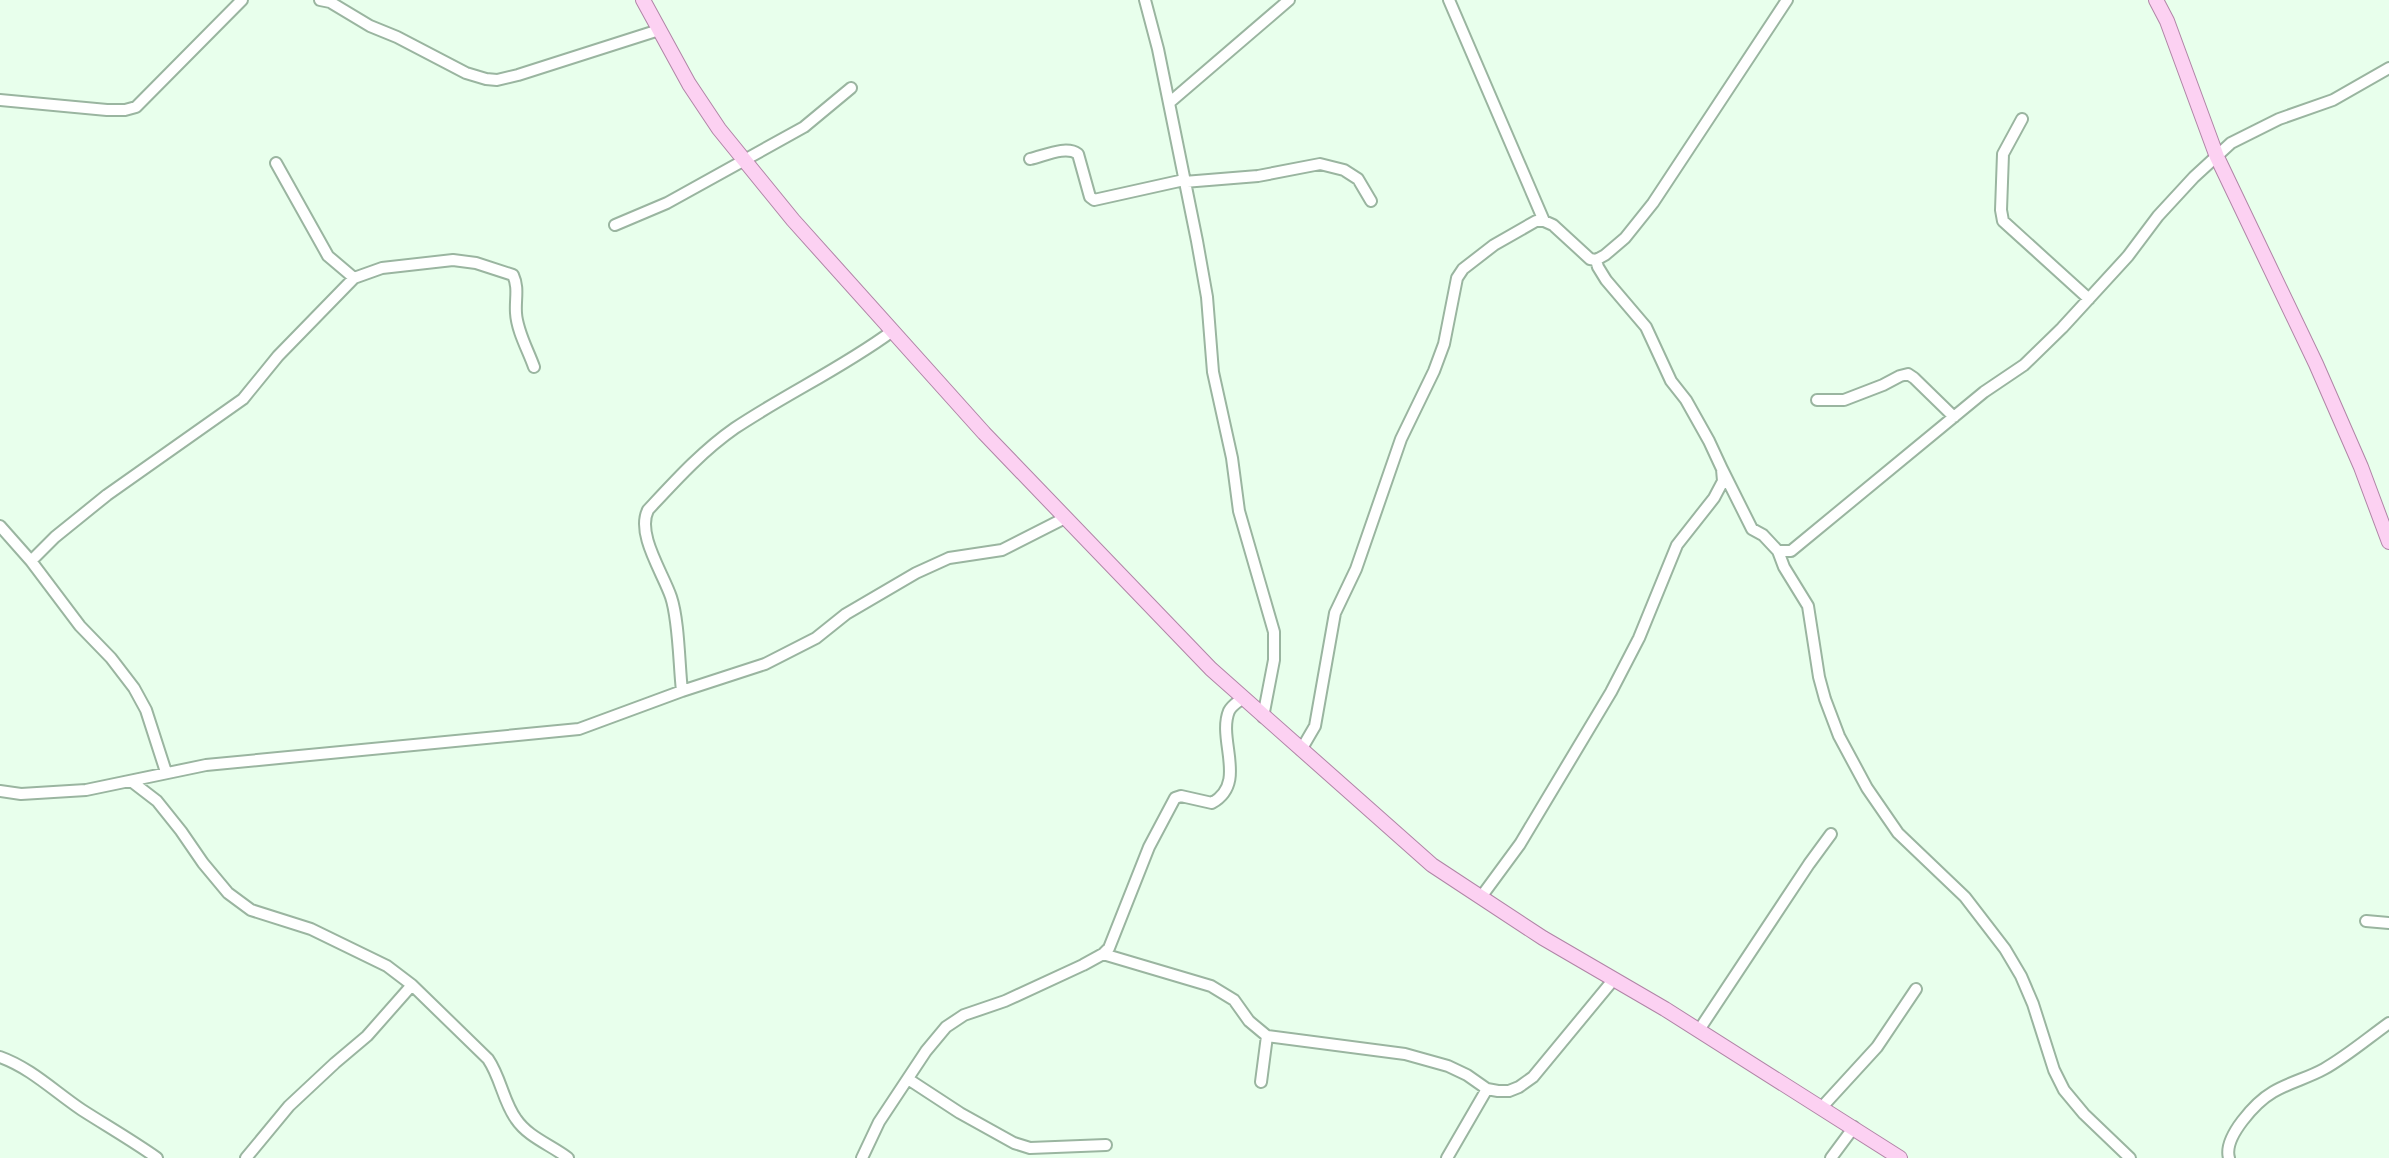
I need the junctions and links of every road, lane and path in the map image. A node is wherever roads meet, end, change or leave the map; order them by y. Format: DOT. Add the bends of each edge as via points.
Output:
graph roads {
  1 [pos="242,0"];
  2 [pos="320,0"];
  3 [pos="643,0"];
  4 [pos="1145,0"];
  5 [pos="1289,0"];
  6 [pos="1449,0"];
  7 [pos="1787,0"];
  8 [pos="2156,0"];
  9 [pos="659,30"];
  10 [pos="2389,69"];
  11 [pos="851,88"];
  12 [pos="0,100"];
  13 [pos="1169,103"];
  14 [pos="2022,118"];
  15 [pos="2217,157"];
  16 [pos="743,159"];
  17 [pos="1030,159"];
  18 [pos="276,163"];
  19 [pos="1184,181"];
  20 [pos="1371,201"];
  21 [pos="1544,220"];
  22 [pos="615,225"];
  23 [pos="1596,260"];
  24 [pos="354,278"];
  25 [pos="2089,299"];
  26 [pos="891,332"];
  27 [pos="534,367"];
  28 [pos="1817,400"];
  29 [pos="1954,417"];
  30 [pos="1722,470"];
  31 [pos="1736,496"];
  32 [pos="1706,508"];
  33 [pos="1065,518"];
  34 [pos="0,526"];
  35 [pos="2389,541"];
  36 [pos="1779,552"];
  37 [pos="31,561"];
  38 [pos="682,691"];
  39 [pos="1243,698"];
  40 [pos="1263,717"];
  41 [pos="1301,750"];
  42 [pos="166,772"];
  43 [pos="131,781"];
  44 [pos="0,791"];
  45 [pos="1831,834"];
  46 [pos="1481,897"];
  47 [pos="2366,921"];
  48 [pos="2389,923"];
  49 [pos="1103,954"];
  50 [pos="1614,979"];
  51 [pos="412,985"];
  52 [pos="1916,989"];
  53 [pos="2389,1023"];
  54 [pos="1699,1030"];
  55 [pos="1267,1036"];
  56 [pos="0,1057"];
  57 [pos="908,1079"];
  58 [pos="1262,1082"];
  59 [pos="1487,1089"];
  60 [pos="1822,1107"];
  61 [pos="1854,1127"];
  62 [pos="1106,1145"];
  63 [pos="157,1158"];
  64 [pos="246,1158"];
  65 [pos="568,1158"];
  66 [pos="862,1158"];
  67 [pos="1447,1158"];
  68 [pos="1830,1158"];
  69 [pos="1900,1158"];
  70 [pos="2130,1158"];
  71 [pos="2229,1158"];
  1 -- 12 [label="street" via="136,107 107,110"];
  2 -- 9 [label="street" via="466,73 496,80"];
  3 -- 9 [label="main road"];
  4 -- 13 [label="street"];
  5 -- 13 [label="street"];
  6 -- 21 [label="street"];
  7 -- 23 [label="street" via="1653,203 1625,238"];
  8 -- 15 [label="main road"];
  9 -- 16 [label="main road" via="689,84"];
  10 -- 15 [label="street" via="2333,100 2252,131"];
  11 -- 16 [label="street" via="804,127"];
  13 -- 19 [label="street"];
  14 -- 25 [label="street" via="2003,154 2003,221"];
  15 -- 25 [label="street" via="2158,216"];
  15 -- 35 [label="main road" via="2316,364"];
  16 -- 22 [label="street" via="667,202"];
  16 -- 26 [label="main road"];
  17 -- 19 [label="street" via="1067,150 1078,154 1094,200"];
  18 -- 24 [label="street" via="328,256"];
  19 -- 20 [label="street" via="1258,176 1320,164 1344,170 1358,179"];
  19 -- 40 [label="street" via="1207,297 1213,372 1239,511 1275,632"];
  21 -- 23 [label="street" via="1585,256"];
  21 -- 41 [label="street" via="1494,245 1456,278 1444,344 1401,439 1356,569 1335,613 1315,726"];
  23 -- 30 [label="street" via="1606,280 1646,327 1671,381 1686,400"];
  24 -- 27 [label="street" via="382,268 453,260 513,275 517,283 516,313"];
  24 -- 37 [label="street" via="278,356 243,399 106,495"];
  25 -- 29 [label="street" via="2024,365"];
  26 -- 33 [label="main road"];
  26 -- 38 [label="street" via="733,429 648,510 645,527 672,599"];
  28 -- 29 [label="street" via="1844,400 1908,374"];
  29 -- 36 [label="street" via="1804,541 1791,551"];
  30 -- 31 [label="street"];
  30 -- 32 [label="street" via="1723,481"];
  31 -- 32 [label="street"];
  31 -- 36 [label="street" via="1752,529"];
  32 -- 46 [label="street" via="1677,545 1639,638 1611,692 1520,844"];
  33 -- 38 [label="street" via="1002,550 949,558 916,573 846,614 816,638 765,664"];
  33 -- 39 [label="main road"];
  34 -- 37 [label="street"];
  36 -- 70 [label="street" via="1808,606 1828,709 1867,788 1898,833 1965,897 2006,949 2029,995 2064,1090"];
  37 -- 42 [label="street" via="134,688 146,710"];
  38 -- 42 [label="street" via="579,729"];
  39 -- 40 [label="main road"];
  39 -- 49 [label="street" via="1232,706 1227,721 1230,771 1225,793 1212,803 1175,798 1149,847 1114,938"];
  40 -- 41 [label="main road"];
  41 -- 46 [label="main road" via="1432,865"];
  42 -- 43 [label="street"];
  43 -- 44 [label="street" via="86,790 21,794"];
  43 -- 51 [label="street" via="157,801 202,863 228,893 251,910 344,943 387,966"];
  45 -- 54 [label="street"];
  46 -- 50 [label="main road"];
  47 -- 48 [label="street"];
  49 -- 55 [label="street" via="1211,986 1234,1000 1249,1021"];
  49 -- 57 [label="street" via="1005,1001 964,1015 946,1027"];
  50 -- 54 [label="main road"];
  50 -- 59 [label="street" via="1533,1077 1509,1091"];
  51 -- 64 [label="street" via="367,1036 289,1106"];
  51 -- 65 [label="street" via="488,1059 514,1117 523,1128"];
  52 -- 60 [label="street" via="1877,1047"];
  53 -- 71 [label="street" via="2326,1067 2265,1098 2231,1138"];
  54 -- 60 [label="main road"];
  55 -- 58 [label="street"];
  55 -- 59 [label="street" via="1405,1054 1448,1066"];
  56 -- 63 [label="street" via="14,1062"];
  57 -- 62 [label="street" via="1014,1143 1029,1148"];
  57 -- 66 [label="street" via="879,1122"];
  59 -- 67 [label="street"];
  60 -- 61 [label="main road"];
  61 -- 68 [label="street"];
  61 -- 69 [label="main road"];
}
